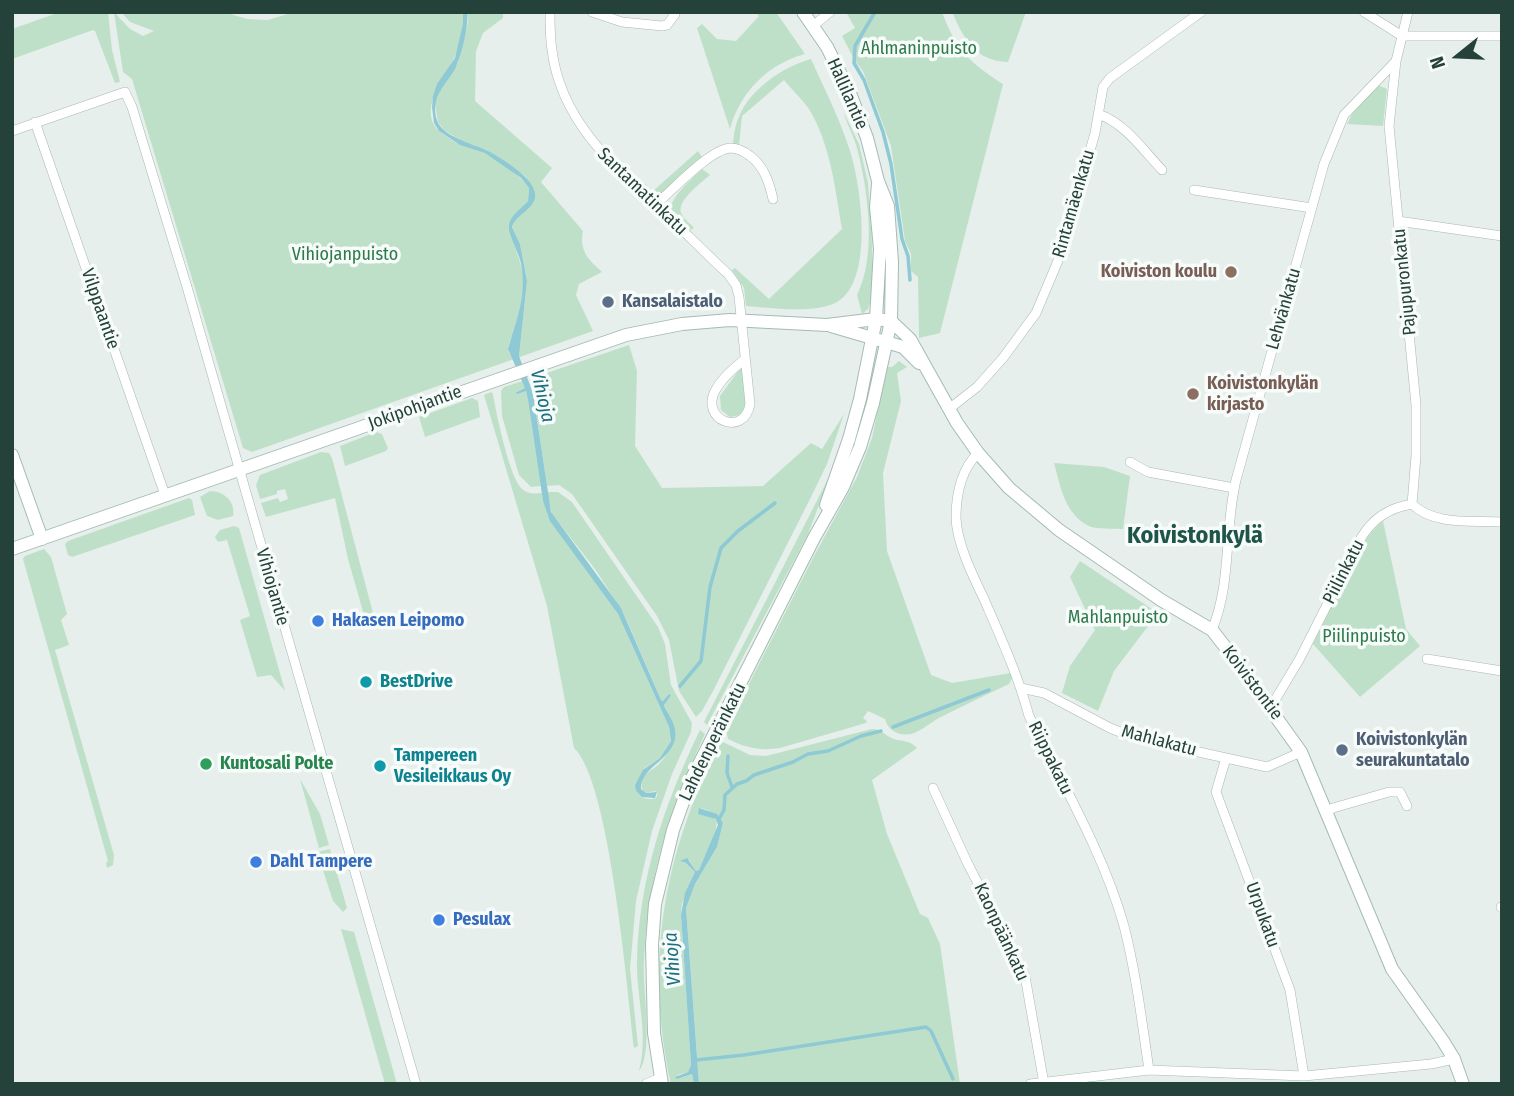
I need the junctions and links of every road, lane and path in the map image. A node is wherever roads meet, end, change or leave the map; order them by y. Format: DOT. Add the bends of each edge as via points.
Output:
graph roads {
  1 [pos="550,12"];
  2 [pos="592,12"];
  3 [pos="803,12"];
  4 [pos="830,12"];
  5 [pos="1201,12"];
  6 [pos="1364,12"];
  7 [pos="1408,12"];
  8 [pos="675,14"];
  9 [pos="813,26"];
  10 [pos="1402,36"];
  11 [pos="1502,36"];
  12 [pos="1396,61"];
  13 [pos="1098,114"];
  14 [pos="35,122"];
  15 [pos="12,131"];
  16 [pos="1162,170"];
  17 [pos="878,181"];
  18 [pos="1194,190"];
  19 [pos="773,199"];
  20 [pos="656,205"];
  21 [pos="1312,208"];
  22 [pos="1398,220"];
  23 [pos="1502,236"];
  24 [pos="876,319"];
  25 [pos="741,320"];
  26 [pos="891,321"];
  27 [pos="827,325"];
  28 [pos="872,338"];
  29 [pos="886,342"];
  30 [pos="745,359"];
  31 [pos="930,374"];
  32 [pos="949,409"];
  33 [pos="978,453"];
  34 [pos="12,455"];
  35 [pos="1130,462"];
  36 [pos="239,471"];
  37 [pos="1234,488"];
  38 [pos="166,495"];
  39 [pos="1412,504"];
  40 [pos="1502,522"];
  41 [pos="814,538"];
  42 [pos="42,539"];
  43 [pos="12,549"];
  44 [pos="1212,629"];
  45 [pos="1427,659"];
  46 [pos="1502,671"];
  47 [pos="1021,688"];
  48 [pos="1268,705"];
  49 [pos="1301,752"];
  50 [pos="1226,758"];
  51 [pos="933,788"];
  52 [pos="1407,806"];
  53 [pos="1326,812"];
  54 [pos="1454,1059"];
  55 [pos="1149,1070"];
  56 [pos="1304,1076"];
  57 [pos="661,1081"];
  58 [pos="1044,1083"];
  59 [pos="416,1084"];
  60 [pos="646,1084"];
  61 [pos="1030,1084"];
  62 [pos="1463,1084"];
  1 -- 20 [label="street, Santamatinkatu" via="552,51 569,105 617,171"];
  2 -- 8 [label="street" via="622,22 662,26"];
  3 -- 9 [label="main road, Hallilantie"];
  4 -- 9 [label="street"];
  5 -- 13 [label="street, Rintamäenkatu" via="1110,78 1103,87"];
  6 -- 10 [label="street"];
  7 -- 10 [label="street"];
  9 -- 17 [label="main road, Hallilantie" via="850,93"];
  10 -- 11 [label="street"];
  10 -- 12 [label="street"];
  12 -- 21 [label="street, Lehvänkatu" via="1341,120"];
  12 -- 22 [label="street, Pajupuronkatu" via="1389,126"];
  13 -- 16 [label="street" via="1123,128"];
  13 -- 32 [label="street, Rintamäenkatu" via="1060,256 1036,313 978,387"];
  14 -- 15 [label="street"];
  14 -- 36 [label="street, Vihiojantie" via="125,92"];
  14 -- 38 [label="street, Vilppaantie"];
  17 -- 24 [label="main road, Hallilantie"];
  17 -- 26 [label="main road, Hallilantie" via="888,206"];
  18 -- 21 [label="street"];
  19 -- 20 [label="street" via="763,169 743,151 730,148 710,157"];
  20 -- 25 [label="street, Santamatinkatu" via="733,281"];
  21 -- 37 [label="street, Lehvänkatu"];
  22 -- 23 [label="street"];
  22 -- 39 [label="street, Pajupuronkatu" via="1416,405"];
  24 -- 26 [label="main road"];
  24 -- 27 [label="main road, Jokipohjantie"];
  24 -- 28 [label="main road, Hallilantie"];
  25 -- 27 [label="main road, Jokipohjantie"];
  25 -- 30 [label="street, Santamatinkatu"];
  25 -- 36 [label="main road, Jokipohjantie" via="694,322 626,335"];
  26 -- 29 [label="main road, Hallilantie"];
  26 -- 31 [label="main road, Koivistontie" via="910,339"];
  27 -- 28 [label="main road, Jokipohjantie"];
  28 -- 29 [label="main road, Koivistontie"];
  28 -- 41 [label="main road, Lahdenperänkatu" via="849,439"];
  29 -- 31 [label="main road, Koivistontie" via="902,347"];
  29 -- 41 [label="main road, Lahdenperänkatu" via="860,447"];
  30 -- 30 [label="street, Santamatinkatu" via="749,410 737,422 726,422 714,411 714,393"];
  31 -- 32 [label="main road, Koivistontie"];
  32 -- 33 [label="main road, Koivistontie"];
  33 -- 44 [label="main road, Koivistontie" via="1009,488 1059,530"];
  33 -- 47 [label="street, Riippakatu" via="965,468 956,520 967,562"];
  34 -- 42 [label="main road"];
  35 -- 37 [label="street" via="1148,472"];
  36 -- 38 [label="main road, Jokipohjantie"];
  36 -- 59 [label="street, Vihiojantie"];
  37 -- 44 [label="street, Lehvänkatu" via="1228,562"];
  38 -- 42 [label="main road, Jokipohjantie"];
  39 -- 40 [label="street" via="1431,516"];
  39 -- 48 [label="street, Piilinkatu" via="1389,510 1367,528 1299,660"];
  41 -- 57 [label="main road, Lahdenperänkatu" via="691,780 673,831 655,904 652,945 654,1033"];
  42 -- 43 [label="main road, Jokipohjantie"];
  44 -- 48 [label="main road, Koivistontie"];
  45 -- 46 [label="street"];
  47 -- 50 [label="street, Mahlakatu" via="1044,693 1135,738"];
  47 -- 55 [label="street, Riippakatu" via="1029,716 1106,875 1124,925"];
  48 -- 49 [label="main road, Koivistontie"];
  49 -- 50 [label="street, Mahlakatu" via="1267,767"];
  49 -- 53 [label="main road, Koivistontie"];
  50 -- 56 [label="street, Urpukatu" via="1216,792 1290,990"];
  51 -- 58 [label="street, Kaonpäänkatu" via="1025,976"];
  52 -- 53 [label="street" via="1400,792 1389,792"];
  53 -- 54 [label="main road, Koivistontie" via="1392,969"];
  54 -- 56 [label="street"];
  54 -- 62 [label="main road, Koivistontie"];
  55 -- 56 [label="street"];
  55 -- 58 [label="street"];
  57 -- 60 [label="street"];
  58 -- 61 [label="street"];
}
